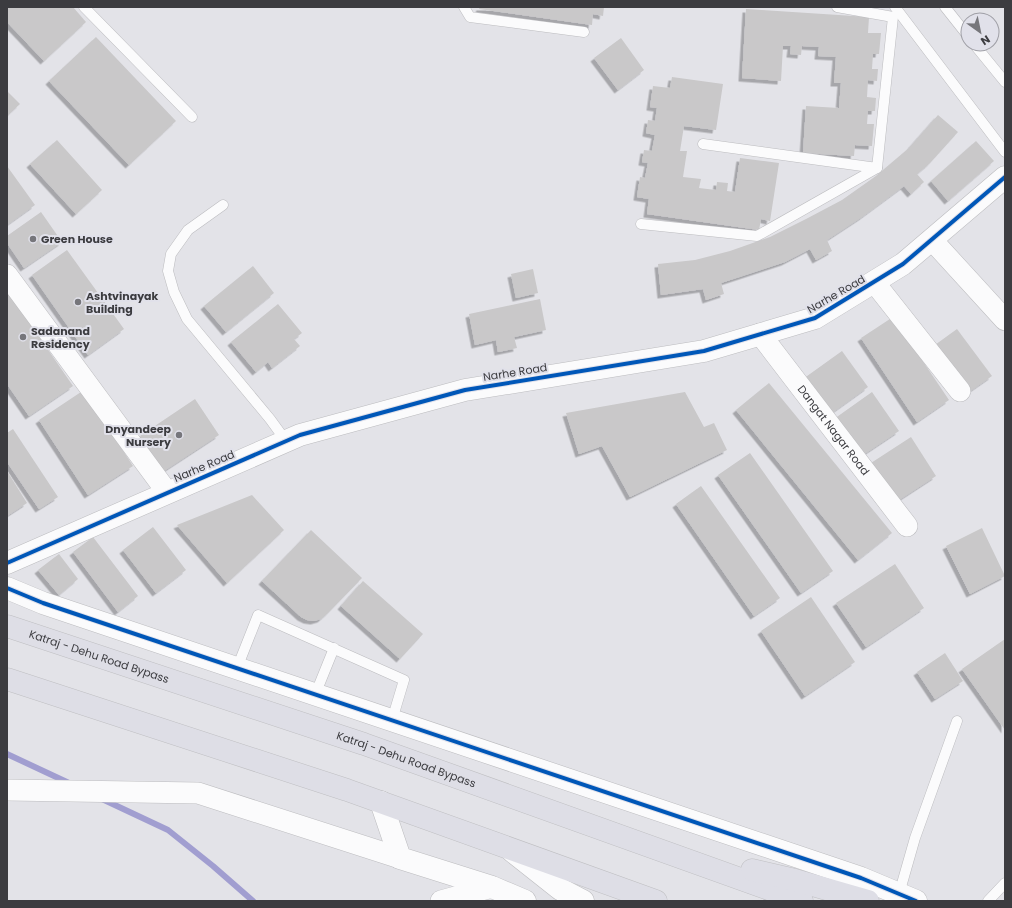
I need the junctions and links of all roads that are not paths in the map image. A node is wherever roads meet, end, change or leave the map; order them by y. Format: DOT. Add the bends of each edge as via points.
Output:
graph roads {
  1 [pos="84,7"];
  2 [pos="464,7"];
  3 [pos="837,7"];
  4 [pos="895,7"];
  5 [pos="945,7"];
  6 [pos="960,26"];
  7 [pos="584,32"];
  8 [pos="981,52"];
  9 [pos="1005,82"];
  10 [pos="192,117"];
  11 [pos="703,144"];
  12 [pos="1005,152"];
  13 [pos="877,168"];
  14 [pos="1005,176"];
  15 [pos="223,204"];
  16 [pos="642,224"];
  17 [pos="932,240"];
  18 [pos="7,275"];
  19 [pos="874,282"];
  20 [pos="1005,320"];
  21 [pos="760,334"];
  22 [pos="960,392"];
  23 [pos="286,441"];
  24 [pos="167,492"];
  25 [pos="907,526"];
  26 [pos="7,563"];
  27 [pos="7,588"];
  28 [pos="7,626"];
  29 [pos="334,648"];
  30 [pos="237,668"];
  31 [pos="7,678"];
  32 [pos="315,695"];
  33 [pos="392,720"];
  34 [pos="957,721"];
  35 [pos="7,790"];
  36 [pos="381,802"];
  37 [pos="509,848"];
  38 [pos="400,858"];
  39 [pos="711,868"];
  40 [pos="1005,883"];
  41 [pos="492,887"];
  42 [pos="908,897"];
  43 [pos="442,901"];
  44 [pos="525,901"];
  45 [pos="582,901"];
  46 [pos="656,901"];
  47 [pos="802,901"];
  48 [pos="868,901"];
  49 [pos="988,901"];
  1 -- 10 [label="lane"];
  2 -- 7 [label="lane" via="470,17"];
  3 -- 13 [label="lane" via="893,17"];
  4 -- 12 [label="lane"];
  5 -- 6 [label="lane"];
  8 -- 9 [label="lane"];
  11 -- 13 [label="lane"];
  13 -- 16 [label="lane" via="757,236"];
  14 -- 17 [label="street, Narhe Road"];
  15 -- 23 [label="lane" via="188,230 171,254 168,271 187,320"];
  17 -- 19 [label="street, Narhe Road" via="903,264"];
  17 -- 20 [label="street"];
  18 -- 24 [label="street"];
  19 -- 21 [label="street, Narhe Road" via="815,318"];
  19 -- 22 [label="street"];
  21 -- 23 [label="street, Narhe Road" via="704,350 465,390"];
  21 -- 25 [label="street, Dangat Nagar Road"];
  23 -- 24 [label="street, Narhe Road"];
  24 -- 26 [label="street, Narhe Road"];
  27 -- 30 [label="street" via="43,603"];
  28 -- 39 [label="highway, Katraj - Dehu Road Bypass" via="364,744"];
  29 -- 30 [label="lane" via="258,615"];
  29 -- 32 [label="lane"];
  29 -- 33 [label="lane" via="404,680"];
  30 -- 32 [label="street"];
  31 -- 36 [label="highway"];
  32 -- 33 [label="street"];
  33 -- 42 [label="street" via="854,876"];
  34 -- 42 [label="lane" via="915,838"];
  35 -- 38 [label="street" via="198,792"];
  36 -- 37 [label="highway"];
  36 -- 38 [label="street"];
  37 -- 45 [label="street" via="560,889"];
  37 -- 46 [label="highway"];
  38 -- 41 [label="street"];
  39 -- 47 [label="highway, Katraj - Dehu Road Bypass"];
  39 -- 48 [label="highway" via="751,870"];
  40 -- 49 [label="lane"];
  41 -- 43 [label="street"];
  41 -- 44 [label="street"];
}
